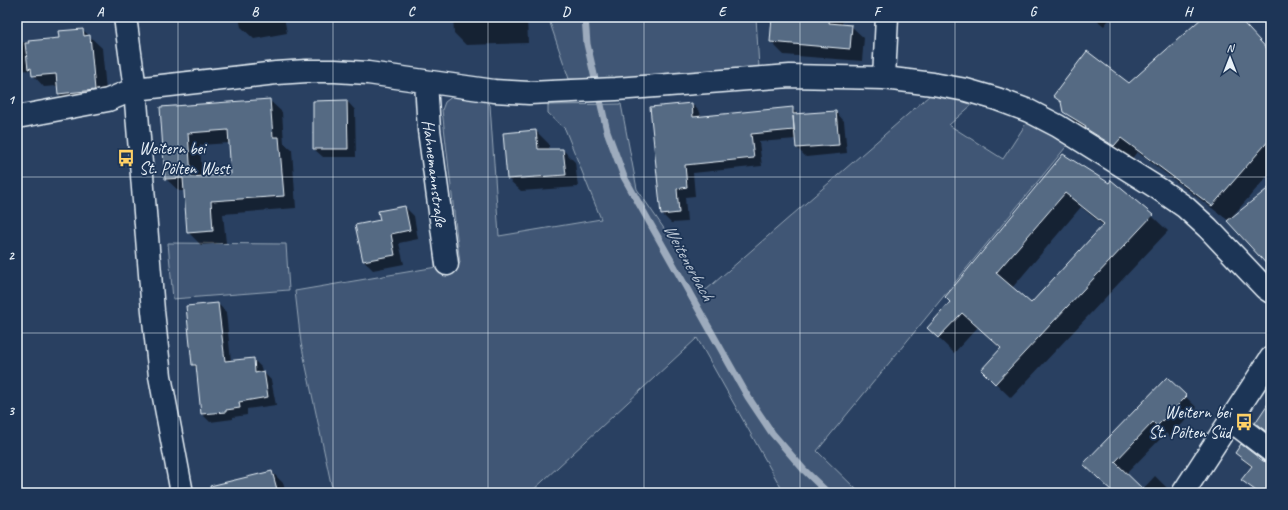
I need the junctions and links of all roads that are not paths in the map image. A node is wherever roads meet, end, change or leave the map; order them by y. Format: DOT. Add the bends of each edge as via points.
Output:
graph roads {
  1 [pos="125,17"];
  2 [pos="887,17"];
  3 [pos="884,78"];
  4 [pos="426,82"];
  5 [pos="135,88"];
  6 [pos="17,117"];
  7 [pos="447,264"];
  8 [pos="1271,292"];
  9 [pos="1271,358"];
  10 [pos="1230,420"];
  11 [pos="1271,451"];
  12 [pos="182,493"];
  13 [pos="1183,493"];
  1 -- 5 [label="street"];
  2 -- 3 [label="street"];
  3 -- 4 [label="street" via="790,76 529,93"];
  3 -- 8 [label="street" via="966,90 1030,111 1058,126 1159,188 1185,207"];
  4 -- 5 [label="street" via="368,73 307,71 276,72"];
  4 -- 7 [label="street, Hahnemannstraße" via="429,130"];
  5 -- 6 [label="street" via="108,100"];
  5 -- 12 [label="street" via="160,376"];
  9 -- 10 [label="street"];
  10 -- 11 [label="street"];
  10 -- 13 [label="street"];
}
